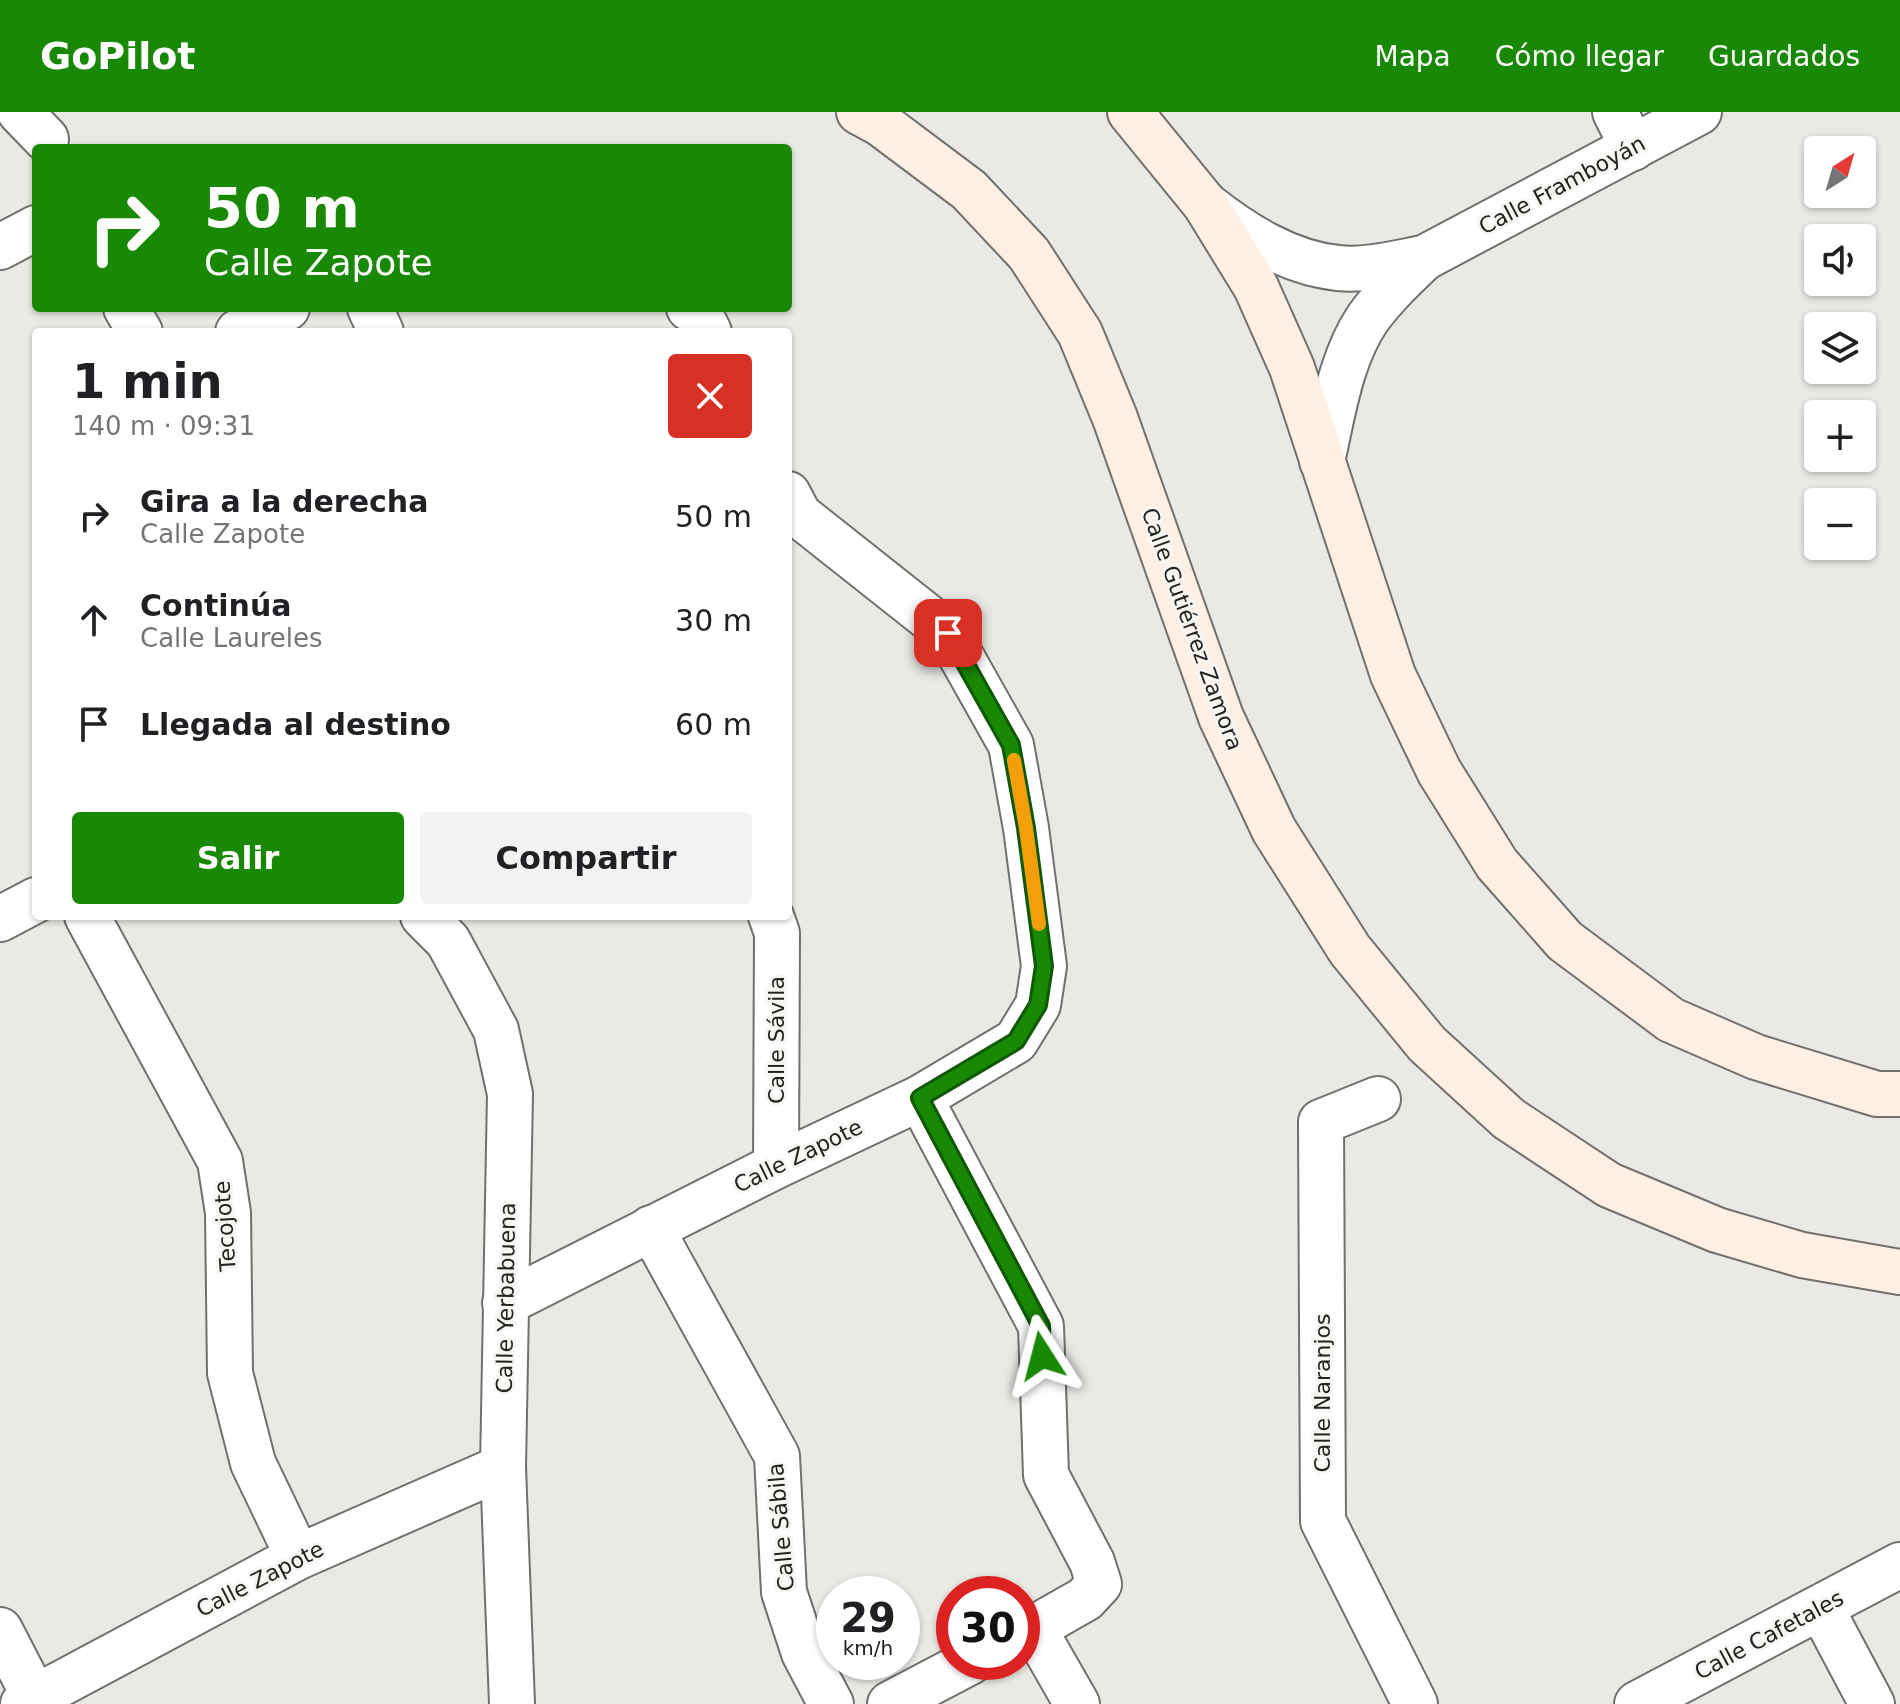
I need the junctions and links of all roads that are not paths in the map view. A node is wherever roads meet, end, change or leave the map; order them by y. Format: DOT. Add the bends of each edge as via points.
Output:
graph roads {
  1 [pos="859,112"];
  2 [pos="1130,112"];
  3 [pos="1699,112"];
  4 [pos="1624,130"];
  5 [pos="1205,204"];
  6 [pos="32,230"];
  7 [pos="0,247"];
  8 [pos="1424,258"];
  9 [pos="279,312"];
  10 [pos="695,312"];
  11 [pos="246,328"];
  12 [pos="707,328"];
  13 [pos="1322,461"];
  14 [pos="792,502"];
  15 [pos="32,902"];
  16 [pos="0,919"];
  17 [pos="89,920"];
  18 [pos="427,920"];
  19 [pos="772,920"];
  20 [pos="1900,1094"];
  21 [pos="920,1098"];
  22 [pos="1378,1099"];
  23 [pos="776,1166"];
  24 [pos="651,1228"];
  25 [pos="1900,1272"];
  26 [pos="505,1303"];
  27 [pos="503,1467"];
  28 [pos="298,1557"];
  29 [pos="1900,1565"];
  30 [pos="1821,1608"];
  31 [pos="1040,1625"];
  32 [pos="0,1630"];
  33 [pos="1040,1650"];
  34 [pos="936,1680"];
  35 [pos="29,1701"];
  36 [pos="512,1704"];
  37 [pos="831,1704"];
  38 [pos="890,1704"];
  39 [pos="1077,1704"];
  40 [pos="1415,1704"];
  41 [pos="1637,1704"];
  42 [pos="1872,1704"];
  1 -- 25 [label="main road, Calle Gutiérrez Zamora" via="969,190 1029,254 1080,333 1221,717 1274,830 1350,950 1427,1044 1509,1119 1609,1185 1717,1230 1802,1255"];
  2 -- 5 [label="main road"];
  3 -- 4 [label="street, Calle Framboyán"];
  4 -- 8 [label="street, Calle Framboyán"];
  5 -- 8 [label="street, Calle Framboyán" via="1285,255 1337,268"];
  5 -- 13 [label="main road" via="1256,287 1292,368"];
  6 -- 7 [label="street"];
  8 -- 13 [label="street, Calle Framboyán" via="1391,290 1355,341"];
  9 -- 11 [label="street"];
  10 -- 12 [label="street"];
  13 -- 20 [label="main road" via="1393,675 1439,771 1497,864 1565,941 1671,1020 1756,1057 1877,1094"];
  14 -- 21 [label="street, Calle Zapote" via="799,515 948,633 1011,745 1044,966 1038,1005 1016,1041"];
  15 -- 16 [label="street"];
  17 -- 28 [label="street, Tecojote" via="220,1161 228,1213 230,1373 253,1463"];
  18 -- 26 [label="street, Calle Yerbabuena" via="448,941 496,1030 510,1094"];
  19 -- 23 [label="street, Calle Sávila" via="777,933"];
  21 -- 23 [label="street, Calle Zapote"];
  21 -- 31 [label="street" via="1041,1326 1046,1475 1099,1584 1085,1599"];
  22 -- 40 [label="street, Calle Naranjos" via="1321,1122 1323,1521"];
  23 -- 24 [label="street, Calle Zapote"];
  24 -- 26 [label="street, Calle Zapote"];
  24 -- 37 [label="street, Calle Sábila" via="777,1456 784,1592 804,1653"];
  26 -- 27 [label="street, Calle Yerbabuena"];
  27 -- 28 [label="street, Calle Zapote"];
  27 -- 36 [label="street, Calle Yerbabuena"];
  28 -- 35 [label="street, Calle Zapote"];
  29 -- 30 [label="street, Calle Cafetales"];
  30 -- 41 [label="street, Calle Cafetales"];
  30 -- 42 [label="street"];
  32 -- 35 [label="street"];
  33 -- 39 [label="street"];
  34 -- 38 [label="street"];
}
